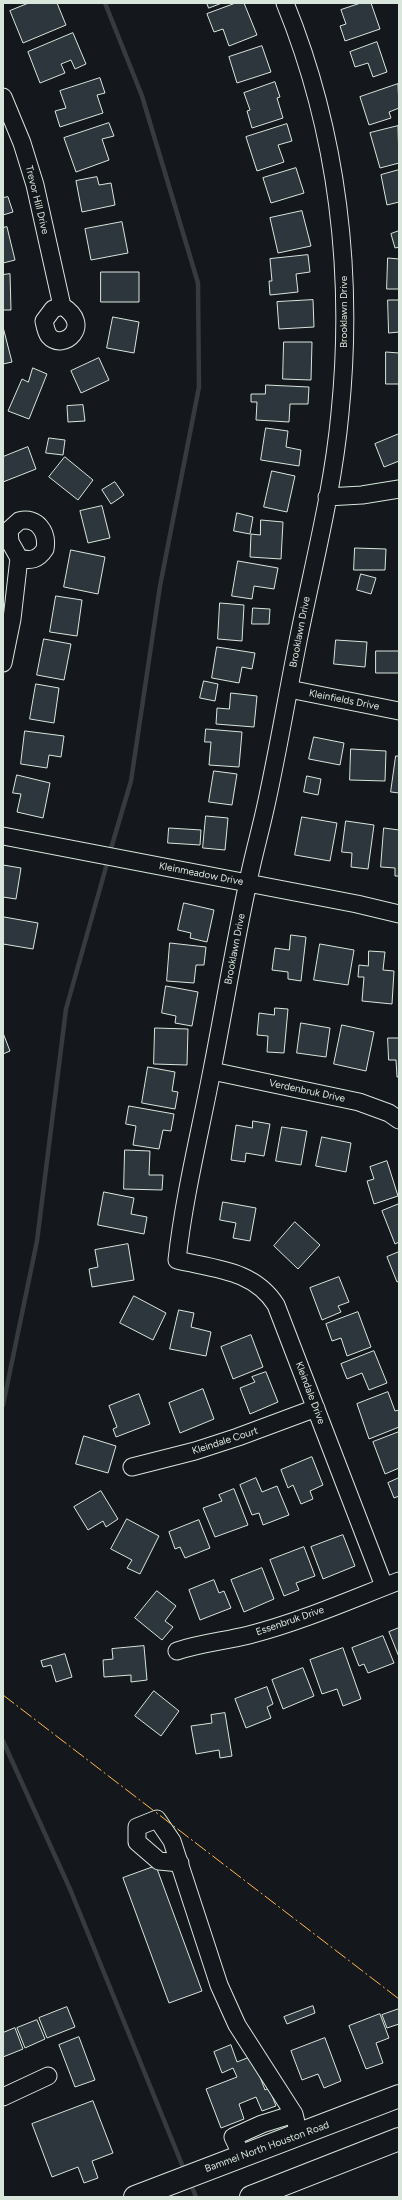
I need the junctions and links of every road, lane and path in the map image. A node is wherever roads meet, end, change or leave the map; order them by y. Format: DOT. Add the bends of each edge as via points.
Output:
graph roads {
  1 [pos="285,3"];
  2 [pos="3,97"];
  3 [pos="62,306"];
  4 [pos="399,489"];
  5 [pos="327,497"];
  6 [pos="19,558"];
  7 [pos="3,663"];
  8 [pos="289,689"];
  9 [pos="399,711"];
  10 [pos="3,836"];
  11 [pos="247,884"];
  12 [pos="399,914"];
  13 [pos="212,1071"];
  14 [pos="399,1120"];
  15 [pos="178,1260"];
  16 [pos="316,1408"];
  17 [pos="132,1467"];
  18 [pos="392,1584"];
  19 [pos="177,1651"];
  20 [pos="180,1863"];
  21 [pos="48,2076"];
  22 [pos="399,2096"];
  23 [pos="3,2097"];
  24 [pos="294,2114"];
  25 [pos="299,2135"];
  26 [pos="399,2139"];
  27 [pos="242,2156"];
  28 [pos="135,2197"];
  29 [pos="251,2197"];
  1 -- 5 [label="street, Brooklawn Drive" via="312,78 326,132 337,190 343,251 346,315 344,377"];
  2 -- 3 [label="street, Trevor Hill Drive" via="22,143 35,185"];
  4 -- 5 [label="street"];
  5 -- 8 [label="street, Brooklawn Drive"];
  6 -- 7 [label="street" via="12,619"];
  8 -- 9 [label="street, Kleinfields Drive"];
  8 -- 11 [label="street, Brooklawn Drive"];
  10 -- 11 [label="street, Kleinmeadow Drive"];
  11 -- 12 [label="street, Kleinmeadow Drive"];
  11 -- 13 [label="street, Brooklawn Drive"];
  13 -- 14 [label="street, Verdenbruk Drive" via="360,1102 389,1112"];
  13 -- 15 [label="street, Brooklawn Drive" via="187,1194"];
  15 -- 16 [label="street, Kleindale Drive" via="247,1277 268,1293 276,1305"];
  16 -- 17 [label="street, Kleindale Court" via="231,1440"];
  16 -- 18 [label="street, Kleindale Drive"];
  18 -- 19 [label="street, Essenbruk Drive" via="250,1635"];
  20 -- 24 [label="street" via="219,1986 237,2025"];
  21 -- 23 [label="street"];
  22 -- 25 [label="main road, Bammel North Houston Road"];
  24 -- 25 [label="street"];
  24 -- 27 [label="street" via="233,2137"];
  25 -- 27 [label="main road, Bammel North Houston Road"];
  26 -- 29 [label="main road"];
  27 -- 28 [label="main road, Bammel North Houston Road"];
}
